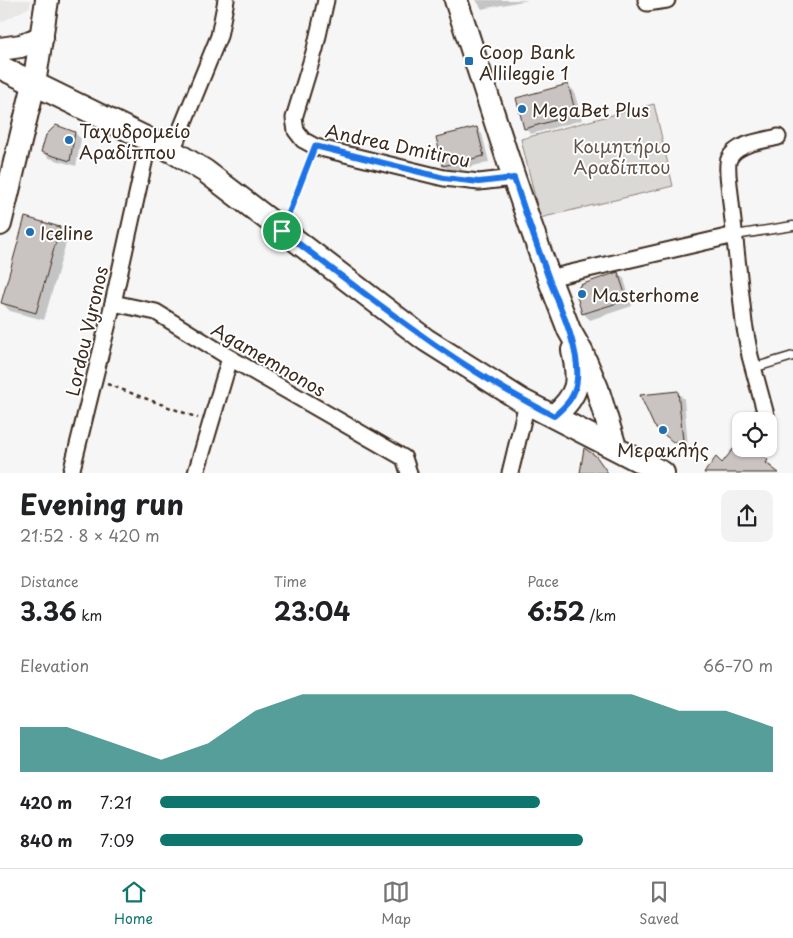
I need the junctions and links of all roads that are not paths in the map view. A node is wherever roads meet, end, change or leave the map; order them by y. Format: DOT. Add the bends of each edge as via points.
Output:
graph roads {
  1 [pos="47,0"];
  2 [pos="226,0"];
  3 [pos="326,0"];
  4 [pos="456,0"];
  5 [pos="646,0"];
  6 [pos="667,0"];
  7 [pos="42,38"];
  8 [pos="0,49"];
  9 [pos="0,67"];
  10 [pos="34,84"];
  11 [pos="778,136"];
  12 [pos="149,140"];
  13 [pos="172,151"];
  14 [pos="514,178"];
  15 [pos="0,224"];
  16 [pos="793,226"];
  17 [pos="735,235"];
  18 [pos="549,278"];
  19 [pos="112,303"];
  20 [pos="569,330"];
  21 [pos="793,356"];
  22 [pos="230,358"];
  23 [pos="753,368"];
  24 [pos="527,403"];
  25 [pos="765,412"];
  26 [pos="554,416"];
  27 [pos="615,447"];
  28 [pos="651,470"];
  29 [pos="71,473"];
  30 [pos="196,473"];
  31 [pos="409,473"];
  32 [pos="510,473"];
  1 -- 7 [label="main road"];
  2 -- 13 [label="street" via="219,36"];
  3 -- 14 [label="street, Andrea Dmitirou" via="294,118 296,131 303,140 315,146 444,178 479,182"];
  4 -- 14 [label="main road"];
  5 -- 6 [label="street" via="646,3"];
  7 -- 8 [label="main road"];
  7 -- 10 [label="main road"];
  9 -- 10 [label="main road"];
  10 -- 12 [label="main road"];
  10 -- 15 [label="main road"];
  11 -- 17 [label="street" via="743,146 728,160"];
  12 -- 13 [label="main road"];
  12 -- 19 [label="street, Lordou Vyronos"];
  13 -- 24 [label="main road" via="205,171 426,340"];
  14 -- 18 [label="main road"];
  16 -- 17 [label="lane"];
  17 -- 18 [label="street"];
  17 -- 23 [label="street" via="744,324"];
  18 -- 20 [label="main road"];
  19 -- 22 [label="street, Agamemnonos" via="156,312"];
  19 -- 29 [label="street, Lordou Vyronos"];
  20 -- 26 [label="main road" via="577,384 572,398"];
  20 -- 27 [label="main road" via="594,382"];
  21 -- 23 [label="lane"];
  22 -- 30 [label="street"];
  22 -- 31 [label="street, Agamemnonos" via="404,458"];
  23 -- 25 [label="street"];
  24 -- 26 [label="main road"];
  24 -- 32 [label="street"];
  26 -- 27 [label="main road"];
  27 -- 28 [label="main road"];
}
